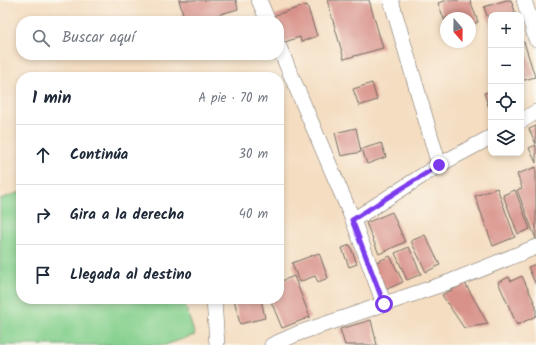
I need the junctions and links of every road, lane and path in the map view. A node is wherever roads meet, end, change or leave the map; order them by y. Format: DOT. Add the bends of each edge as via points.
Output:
graph roads {
  1 [pos="259,0"];
  2 [pos="391,0"];
  3 [pos="524,0"];
  4 [pos="266,16"];
  5 [pos="536,39"];
  6 [pos="284,60"];
  7 [pos="536,112"];
  8 [pos="523,120"];
  9 [pos="488,139"];
  10 [pos="439,165"];
  11 [pos="352,220"];
  12 [pos="536,247"];
  13 [pos="214,304"];
  14 [pos="384,304"];
  15 [pos="217,345"];
  16 [pos="272,345"];
  1 -- 4 [label="street"];
  2 -- 10 [label="street"];
  3 -- 5 [label="street"];
  6 -- 11 [label="street"];
  7 -- 8 [label="street"];
  9 -- 10 [label="street"];
  10 -- 11 [label="street"];
  11 -- 14 [label="street"];
  12 -- 14 [label="street" via="452,281"];
  13 -- 15 [label="street"];
  14 -- 16 [label="street"];
}
